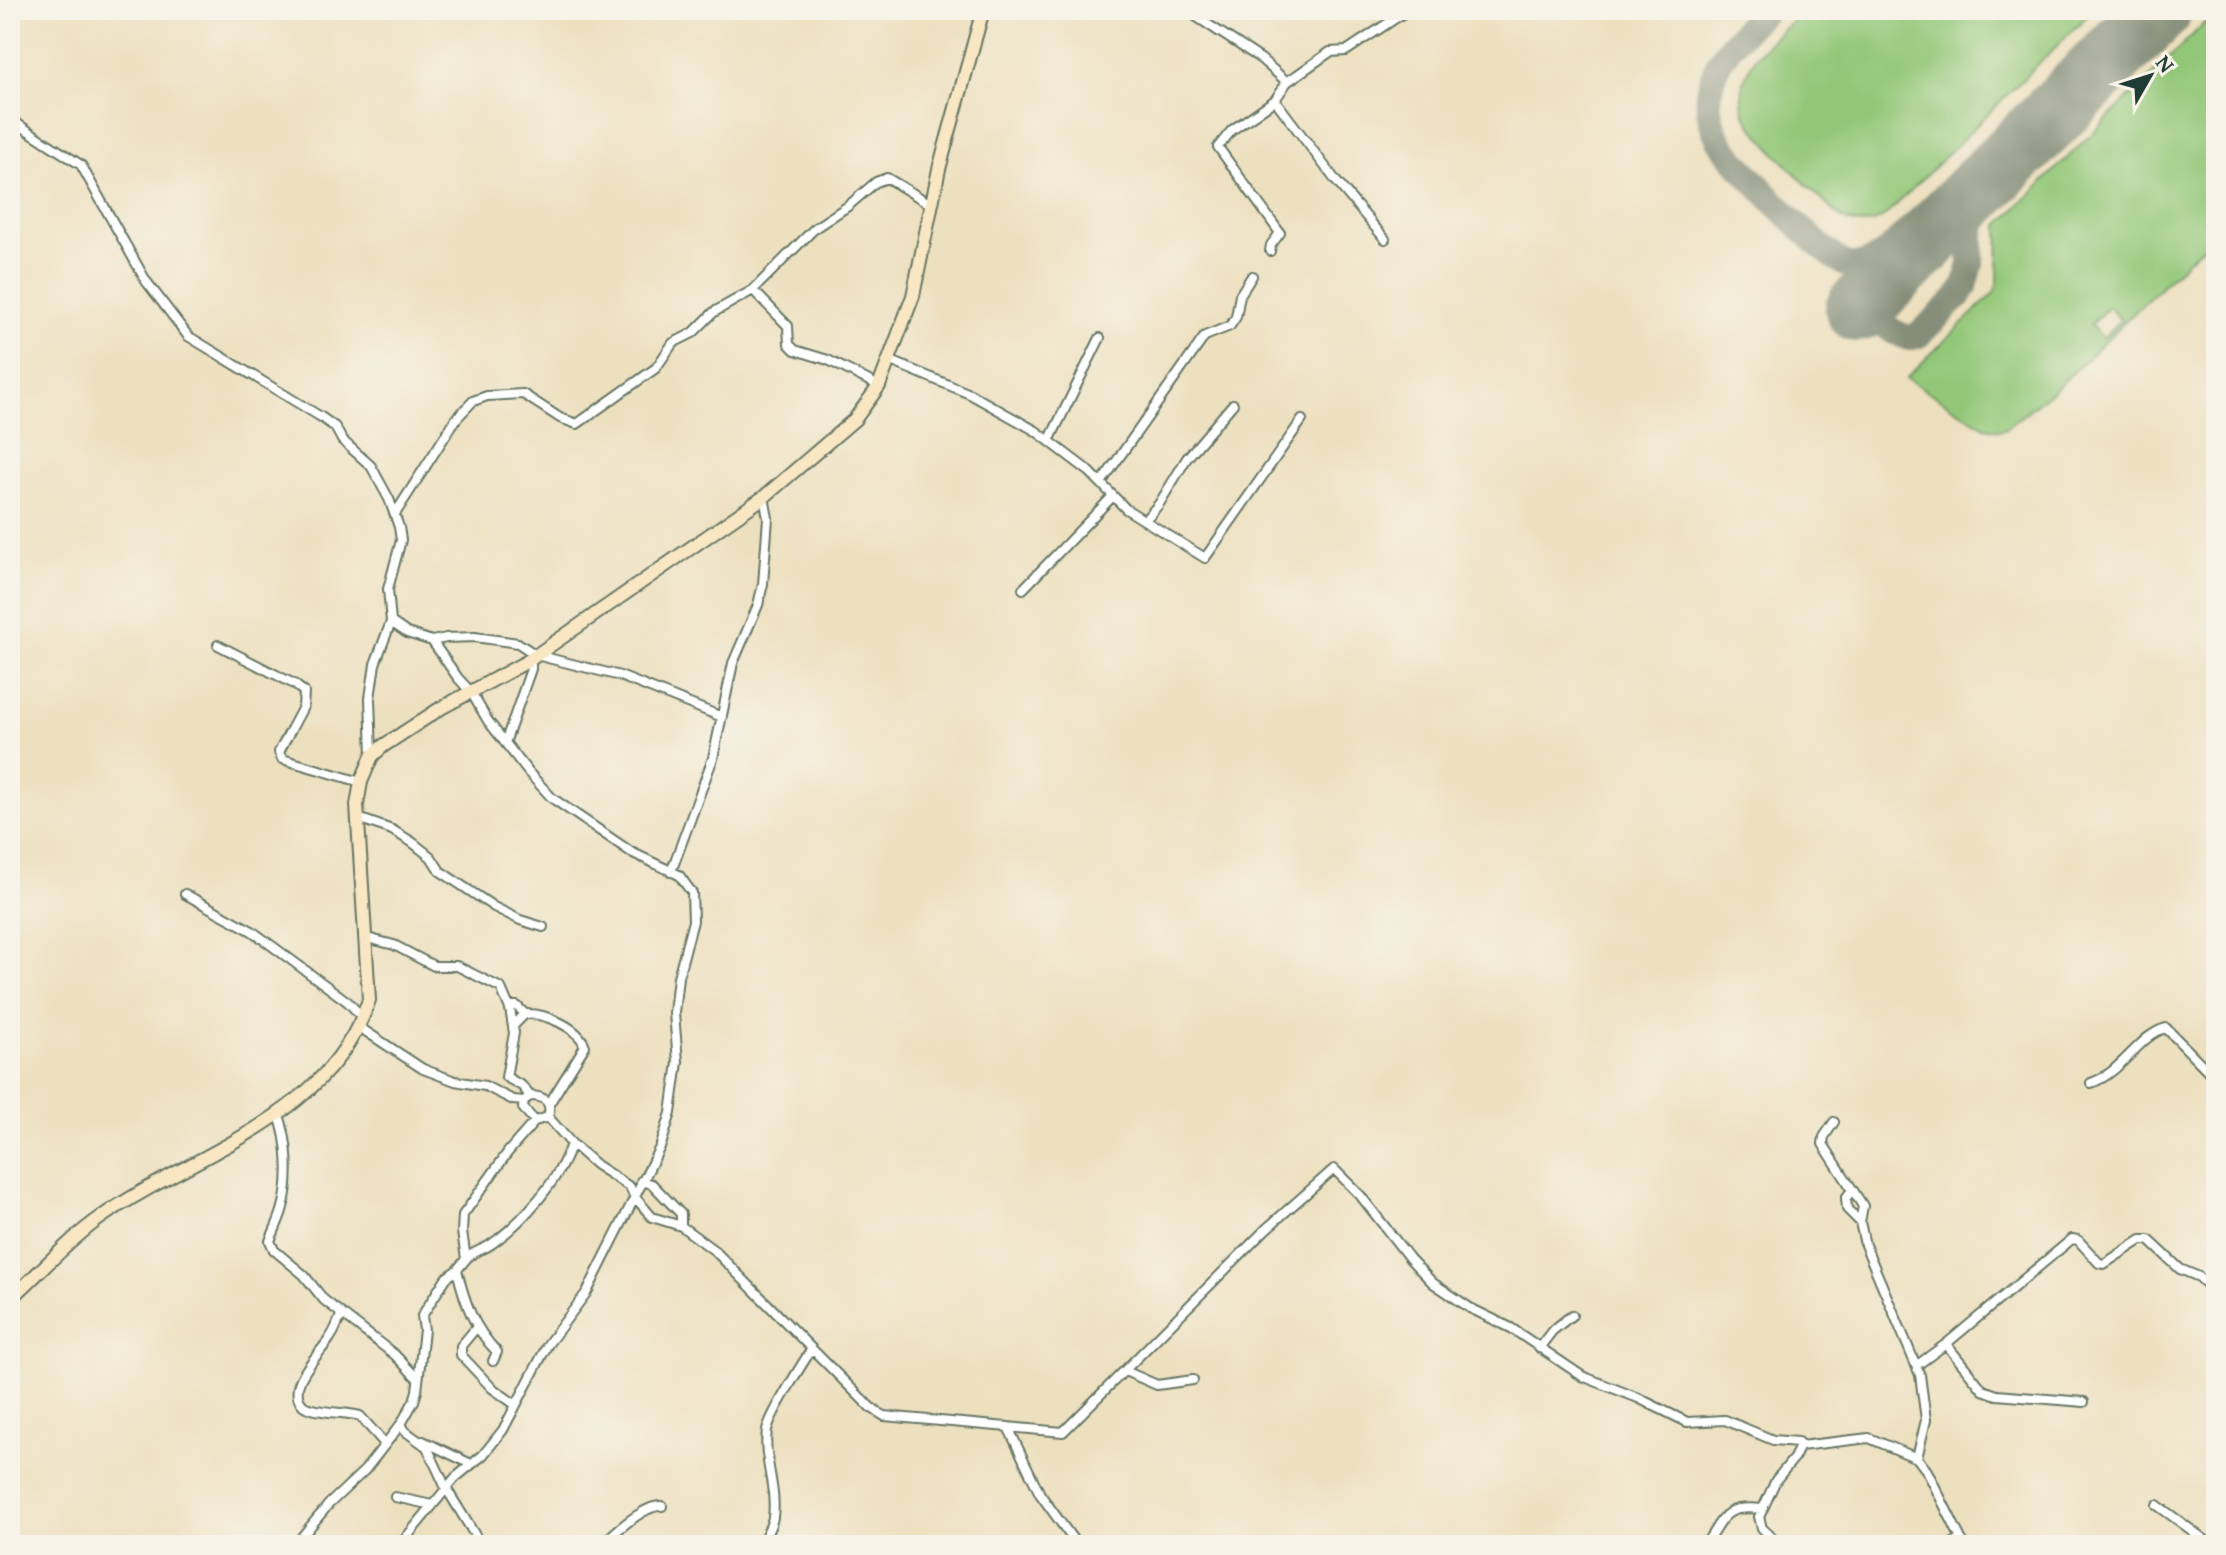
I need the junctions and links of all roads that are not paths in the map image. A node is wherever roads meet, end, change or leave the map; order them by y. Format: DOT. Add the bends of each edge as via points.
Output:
graph roads {
  1 [pos="983,10"];
  2 [pos="1186,10"];
  3 [pos="1408,10"];
  4 [pos="1203,15"];
  5 [pos="1287,82"];
  6 [pos="1275,100"];
  7 [pos="10,119"];
  8 [pos="932,205"];
  9 [pos="1385,239"];
  10 [pos="1270,251"];
  11 [pos="1252,276"];
  12 [pos="753,290"];
  13 [pos="1100,338"];
  14 [pos="891,361"];
  15 [pos="879,386"];
  16 [pos="1233,404"];
  17 [pos="1302,420"];
  18 [pos="1049,441"];
  19 [pos="1101,483"];
  20 [pos="1113,496"];
  21 [pos="764,497"];
  22 [pos="395,514"];
  23 [pos="1145,520"];
  24 [pos="1023,589"];
  25 [pos="391,622"];
  26 [pos="432,641"];
  27 [pos="218,645"];
  28 [pos="534,657"];
  29 [pos="471,692"];
  30 [pos="722,717"];
  31 [pos="505,743"];
  32 [pos="372,756"];
  33 [pos="361,782"];
  34 [pos="358,818"];
  35 [pos="671,872"];
  36 [pos="185,894"];
  37 [pos="543,927"];
  38 [pos="367,938"];
  39 [pos="509,1006"];
  40 [pos="525,1014"];
  41 [pos="361,1022"];
  42 [pos="513,1026"];
  43 [pos="2216,1079"];
  44 [pos="2091,1083"];
  45 [pos="527,1098"];
  46 [pos="549,1104"];
  47 [pos="278,1113"];
  48 [pos="548,1117"];
  49 [pos="535,1121"];
  50 [pos="1834,1122"];
  51 [pos="571,1143"];
  52 [pos="641,1181"];
  53 [pos="1851,1191"];
  54 [pos="634,1196"];
  55 [pos="1860,1222"];
  56 [pos="681,1226"];
  57 [pos="466,1259"];
  58 [pos="457,1270"];
  59 [pos="2216,1293"];
  60 [pos="10,1295"];
  61 [pos="341,1315"];
  62 [pos="1572,1315"];
  63 [pos="476,1328"];
  64 [pos="1946,1344"];
  65 [pos="1539,1348"];
  66 [pos="812,1349"];
  67 [pos="493,1361"];
  68 [pos="1916,1366"];
  69 [pos="1125,1371"];
  70 [pos="417,1378"];
  71 [pos="1193,1380"];
  72 [pos="2084,1402"];
  73 [pos="516,1405"];
  74 [pos="401,1424"];
  75 [pos="1008,1427"];
  76 [pos="419,1440"];
  77 [pos="385,1444"];
  78 [pos="1800,1446"];
  79 [pos="1917,1458"];
  80 [pos="471,1464"];
  81 [pos="446,1488"];
  82 [pos="395,1497"];
  83 [pos="432,1505"];
  84 [pos="2157,1505"];
  85 [pos="662,1506"];
  86 [pos="1762,1509"];
  87 [pos="1963,1542"];
  88 [pos="295,1545"];
  89 [pos="400,1545"];
  90 [pos="481,1545"];
  91 [pos="601,1545"];
  92 [pos="761,1545"];
  93 [pos="1077,1545"];
  94 [pos="1705,1545"];
  95 [pos="1780,1545"];
  96 [pos="1949,1545"];
  97 [pos="2212,1545"];
  1 -- 8 [label="street"];
  2 -- 4 [label="street"];
  3 -- 5 [label="street"];
  4 -- 5 [label="street"];
  5 -- 6 [label="street"];
  6 -- 9 [label="street"];
  6 -- 10 [label="street" via="1232,130 1218,147 1279,230"];
  7 -- 22 [label="street" via="81,165 146,281 188,336 335,427 371,466"];
  8 -- 12 [label="street" via="887,178 876,182 815,228"];
  8 -- 14 [label="street" via="913,296"];
  11 -- 19 [label="street" via="1230,326 1205,336"];
  12 -- 15 [label="street" via="788,326 789,344 795,350"];
  12 -- 22 [label="street" via="673,343 656,368 577,424 523,394 473,401"];
  13 -- 18 [label="street"];
  14 -- 15 [label="street"];
  14 -- 18 [label="street" via="970,394"];
  15 -- 21 [label="street" via="855,419"];
  16 -- 23 [label="street" via="1187,458"];
  17 -- 23 [label="street" via="1205,558"];
  18 -- 19 [label="street"];
  19 -- 20 [label="street"];
  20 -- 23 [label="street"];
  20 -- 24 [label="street"];
  21 -- 28 [label="street"];
  21 -- 30 [label="street" via="768,518 763,584 733,663"];
  22 -- 25 [label="street" via="401,540 388,589"];
  25 -- 26 [label="street"];
  25 -- 32 [label="street" via="375,664 370,698"];
  26 -- 28 [label="street" via="475,637 518,643"];
  26 -- 29 [label="street"];
  27 -- 33 [label="street" via="304,692 303,707 279,752 282,759"];
  28 -- 29 [label="street"];
  28 -- 30 [label="street" via="620,676"];
  28 -- 31 [label="street"];
  29 -- 31 [label="street"];
  29 -- 32 [label="street"];
  30 -- 35 [label="street" via="713,758"];
  31 -- 35 [label="street" via="552,798 631,852"];
  32 -- 33 [label="street"];
  33 -- 34 [label="street"];
  34 -- 37 [label="street" via="412,842 440,871 494,907"];
  34 -- 38 [label="street"];
  35 -- 52 [label="street" via="692,893 693,921 674,1013 678,1062 671,1113"];
  36 -- 41 [label="street" via="252,931 338,995"];
  38 -- 39 [label="street" via="434,966 475,973 501,988"];
  38 -- 41 [label="street" via="369,1000"];
  39 -- 40 [label="street"];
  39 -- 42 [label="street"];
  40 -- 42 [label="street"];
  40 -- 46 [label="street" via="565,1025 585,1046"];
  41 -- 45 [label="street" via="423,1069 485,1086 513,1100"];
  41 -- 47 [label="street" via="321,1080"];
  42 -- 45 [label="street" via="506,1077 522,1086"];
  43 -- 44 [label="street" via="2166,1028 2113,1073"];
  45 -- 46 [label="street" via="540,1096"];
  45 -- 49 [label="street" via="523,1108"];
  46 -- 48 [label="street"];
  47 -- 60 [label="street" via="98,1219"];
  47 -- 61 [label="street" via="286,1189 270,1241"];
  48 -- 49 [label="street"];
  48 -- 51 [label="street"];
  49 -- 57 [label="street" via="463,1215"];
  50 -- 53 [label="street" via="1823,1144"];
  51 -- 54 [label="street" via="630,1187"];
  51 -- 57 [label="street" via="562,1166 529,1210 500,1238"];
  52 -- 54 [label="street"];
  52 -- 56 [label="street" via="652,1184 681,1214"];
  53 -- 55 [label="street" via="1863,1206"];
  53 -- 55 [label="street" via="1847,1209"];
  54 -- 56 [label="street" via="652,1217"];
  54 -- 73 [label="street" via="587,1292 548,1344"];
  55 -- 68 [label="street"];
  56 -- 66 [label="street" via="715,1251"];
  57 -- 58 [label="street"];
  58 -- 63 [label="street"];
  58 -- 70 [label="street" via="422,1316"];
  59 -- 64 [label="street" via="2149,1240 2104,1264 2072,1239"];
  61 -- 70 [label="street"];
  61 -- 77 [label="street" via="302,1375 299,1395 303,1405 314,1409 360,1416"];
  62 -- 65 [label="street"];
  63 -- 67 [label="street" via="496,1350"];
  63 -- 73 [label="street" via="461,1346 461,1355"];
  64 -- 68 [label="street"];
  64 -- 72 [label="street" via="1983,1390"];
  65 -- 69 [label="street" via="1433,1283 1334,1169 1266,1229"];
  65 -- 78 [label="street" via="1582,1376 1687,1422 1725,1420"];
  66 -- 75 [label="street" via="884,1416"];
  66 -- 92 [label="street" via="767,1427 773,1519"];
  68 -- 79 [label="street" via="1926,1420"];
  69 -- 71 [label="street" via="1157,1385"];
  69 -- 75 [label="street" via="1063,1432"];
  70 -- 74 [label="street" via="414,1401"];
  73 -- 80 [label="street" via="503,1430"];
  74 -- 76 [label="street"];
  74 -- 77 [label="street"];
  75 -- 93 [label="street" via="1040,1494"];
  76 -- 80 [label="street"];
  76 -- 81 [label="street"];
  77 -- 88 [label="street"];
  78 -- 79 [label="street" via="1869,1438"];
  78 -- 86 [label="street"];
  79 -- 87 [label="street"];
  80 -- 81 [label="street"];
  81 -- 83 [label="street"];
  81 -- 90 [label="street"];
  82 -- 83 [label="street"];
  83 -- 89 [label="street"];
  84 -- 97 [label="street"];
  85 -- 91 [label="street" via="644,1511"];
  86 -- 94 [label="street" via="1742,1507 1725,1514"];
  86 -- 95 [label="street" via="1762,1528"];
  87 -- 96 [label="street"];
}
